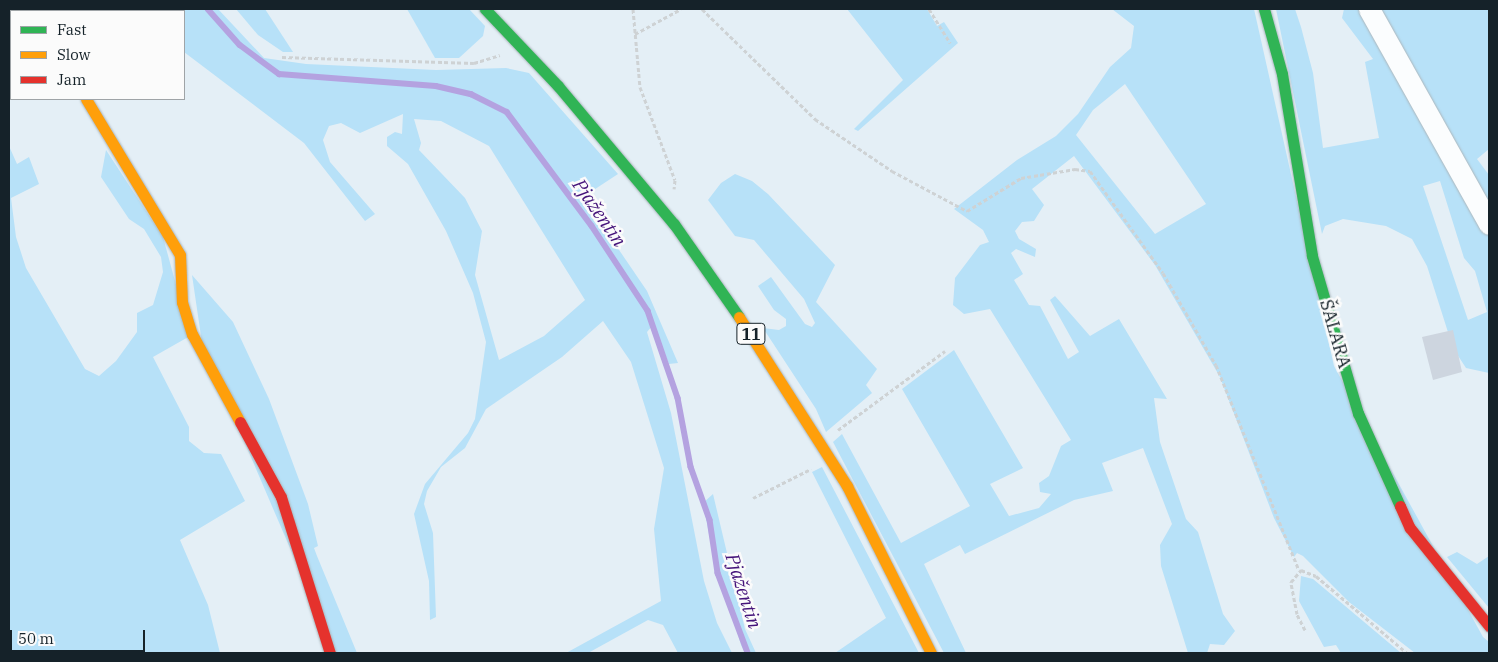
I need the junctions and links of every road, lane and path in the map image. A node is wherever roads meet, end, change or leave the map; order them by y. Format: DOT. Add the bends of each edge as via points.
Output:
graph roads {
  1 [pos="485,9"];
  2 [pos="633,9"];
  3 [pos="681,9"];
  4 [pos="702,9"];
  5 [pos="929,9"];
  6 [pos="1264,9"];
  7 [pos="1369,9"];
  8 [pos="635,34"];
  9 [pos="950,43"];
  10 [pos="522,48"];
  11 [pos="282,58"];
  12 [pos="87,100"];
  13 [pos="674,193"];
  14 [pos="1489,224"];
  15 [pos="945,351"];
  16 [pos="822,443"];
  17 [pos="831,459"];
  18 [pos="753,498"];
  19 [pos="1299,570"];
  20 [pos="1489,626"];
  21 [pos="1305,630"];
  22 [pos="330,653"];
  23 [pos="930,653"];
  24 [pos="1407,653"];
  1 -- 10 [label="street, 11"];
  2 -- 8 [label="path"];
  3 -- 8 [label="path"];
  4 -- 19 [label="path" via="815,119 892,171 967,211 1021,178 1075,169 1090,171 1163,272 1216,365"];
  5 -- 9 [label="path"];
  6 -- 20 [label="street, ŠALARA" via="1282,74 1312,256 1358,413 1410,528"];
  7 -- 14 [label="street"];
  8 -- 13 [label="path" via="640,87 674,180"];
  10 -- 11 [label="path" via="474,63"];
  10 -- 16 [label="street, 11" via="674,224"];
  12 -- 22 [label="street" via="180,255 182,302 192,334 282,497"];
  15 -- 16 [label="path" via="876,399"];
  16 -- 17 [label="street, 11"];
  17 -- 18 [label="path"];
  17 -- 23 [label="street, 11"];
  19 -- 21 [label="path" via="1291,582 1297,614"];
  19 -- 24 [label="path" via="1316,576"];
}
